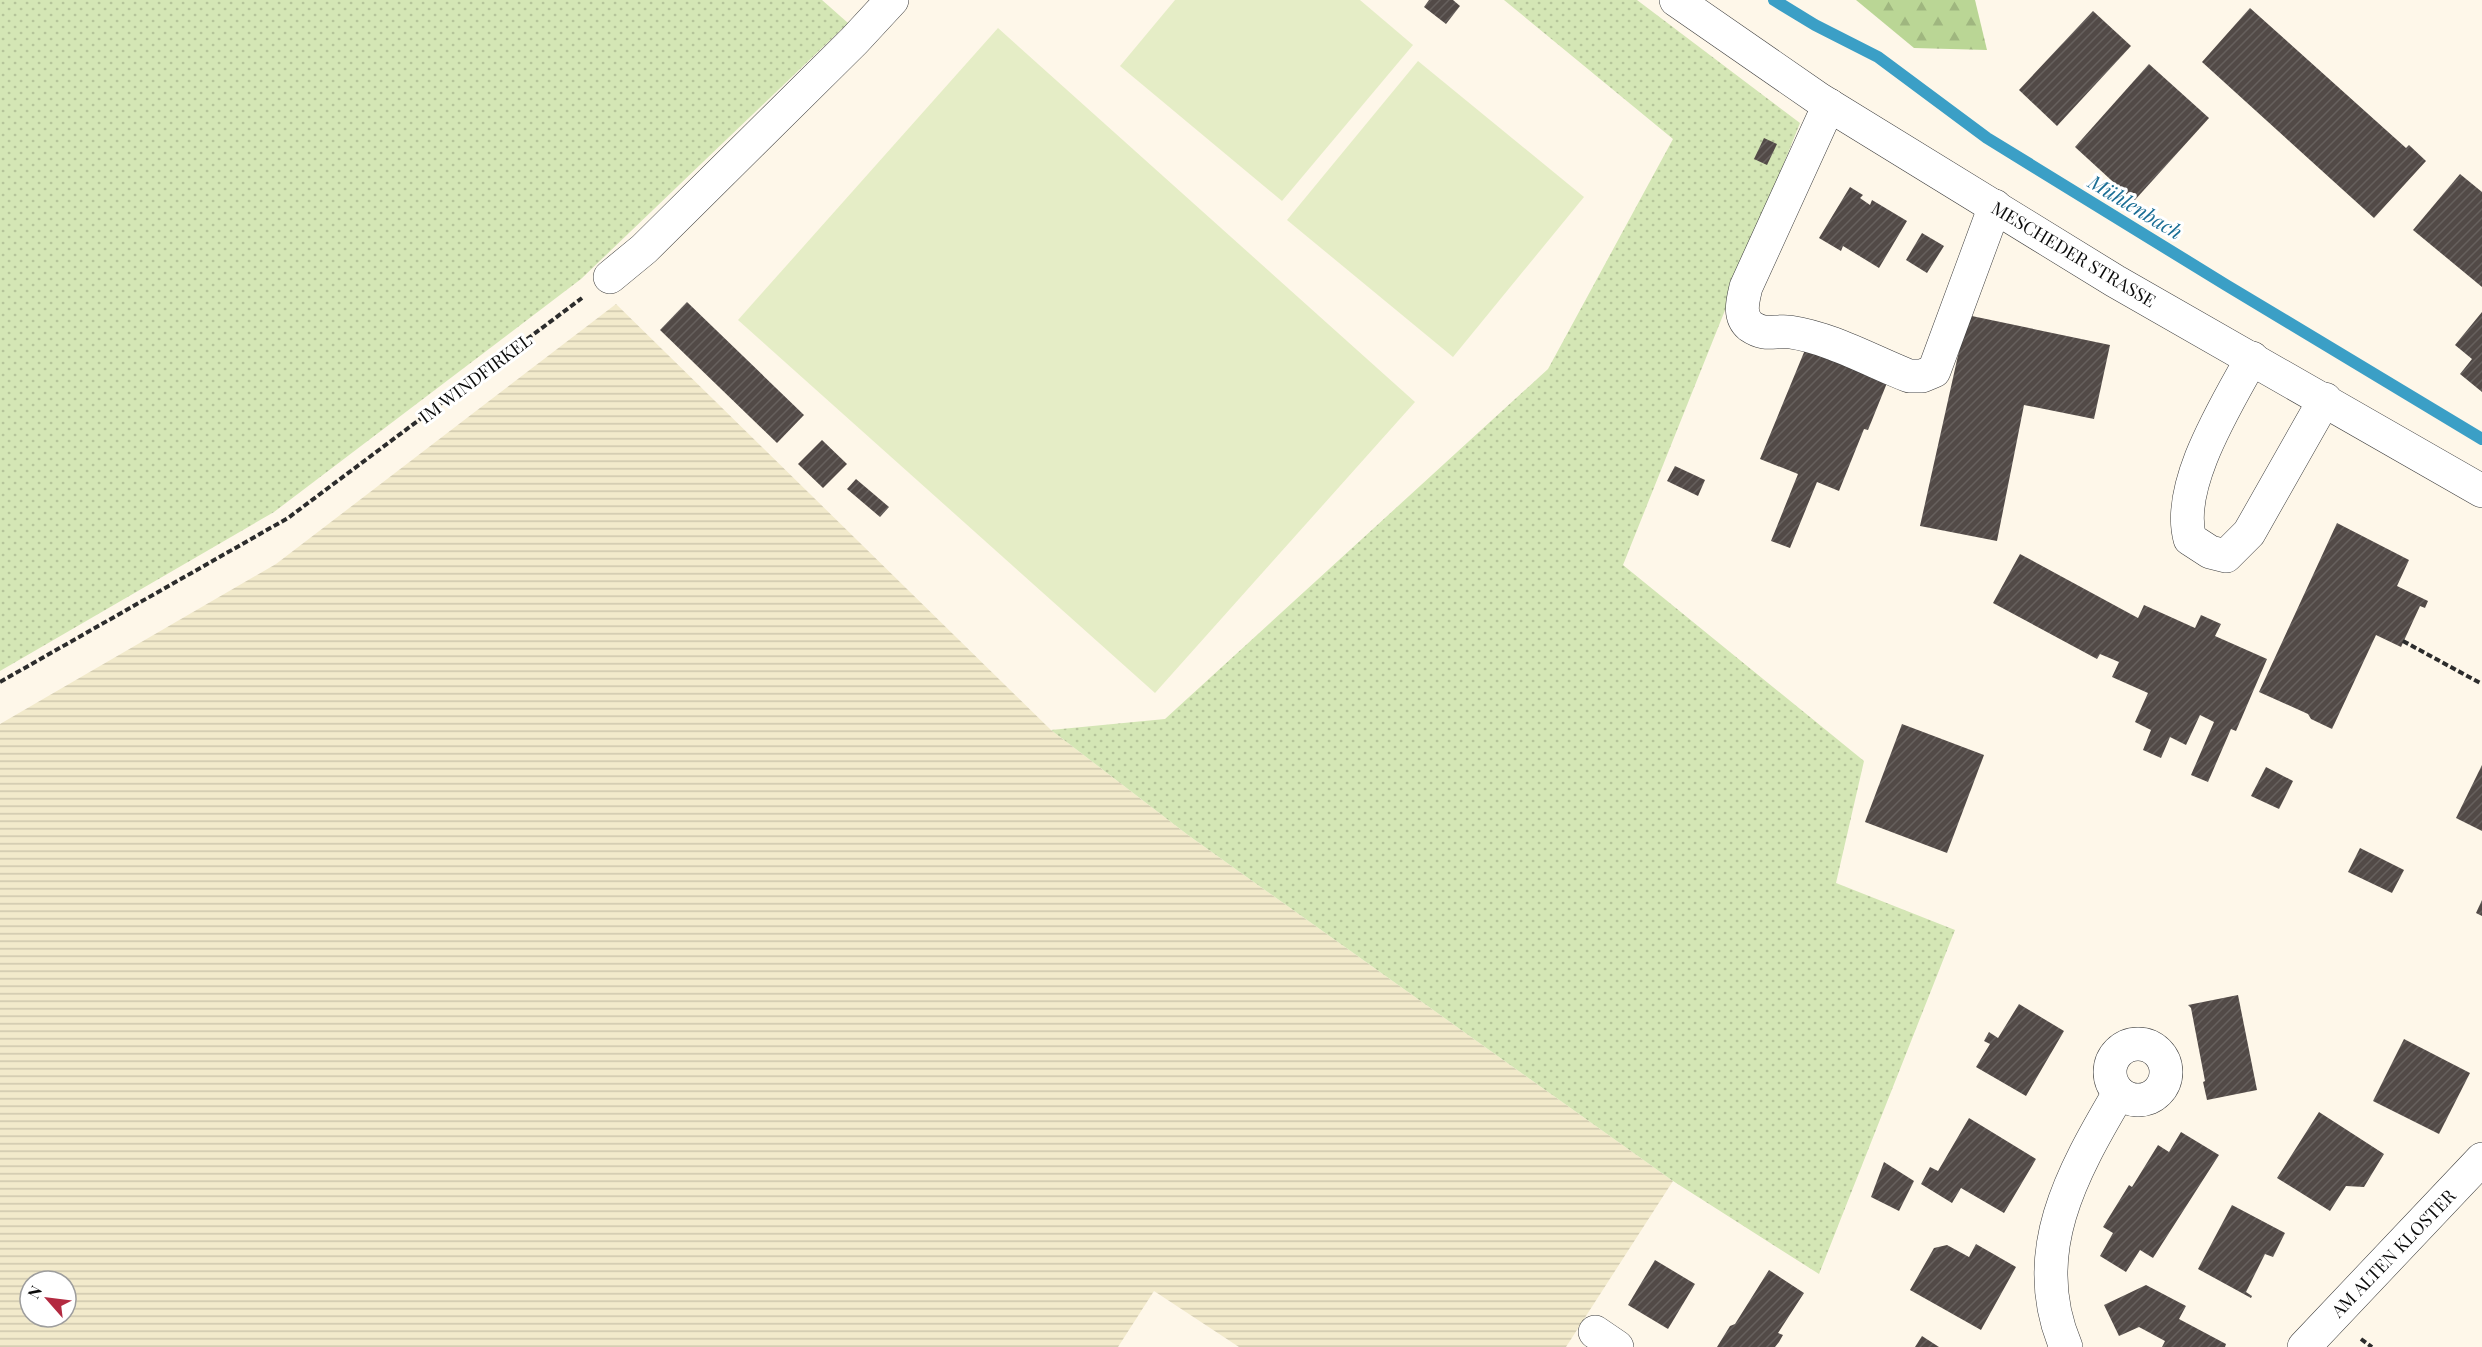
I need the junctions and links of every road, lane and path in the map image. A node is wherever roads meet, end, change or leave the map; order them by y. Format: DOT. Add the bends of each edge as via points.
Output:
graph roads {
  1 [pos="892,0"];
  2 [pos="1676,0"];
  3 [pos="1829,105"];
  4 [pos="1995,206"];
  5 [pos="610,277"];
  6 [pos="2252,358"];
  7 [pos="2325,399"];
  8 [pos="2482,491"];
  9 [pos="2403,640"];
  10 [pos="0,682"];
  11 [pos="2482,684"];
  12 [pos="2119,1093"];
  13 [pos="2482,1160"];
  14 [pos="2066,1347"];
  15 [pos="2304,1347"];
  1 -- 5 [label="street" via="645,249"];
  2 -- 3 [label="street, MESCHEDER STRASSE"];
  3 -- 4 [label="street, MESCHEDER STRASSE"];
  3 -- 4 [label="street" via="1746,287 1741,309 1749,325 1767,334 1789,332 1823,340 1909,376 1934,371"];
  4 -- 6 [label="street, MESCHEDER STRASSE" via="2115,281"];
  5 -- 10 [label="path, IM WINDFIRKEL" via="288,518"];
  6 -- 7 [label="street, MESCHEDER STRASSE"];
  6 -- 7 [label="street" via="2217,421 2196,471 2186,523 2190,539 2210,552 2226,556 2249,533"];
  7 -- 8 [label="street, MESCHEDER STRASSE"];
  9 -- 11 [label="path"];
  12 -- 14 [label="street" via="2076,1174 2051,1254 2053,1308"];
  13 -- 15 [label="street, AM ALTEN KLOSTER"];
}
